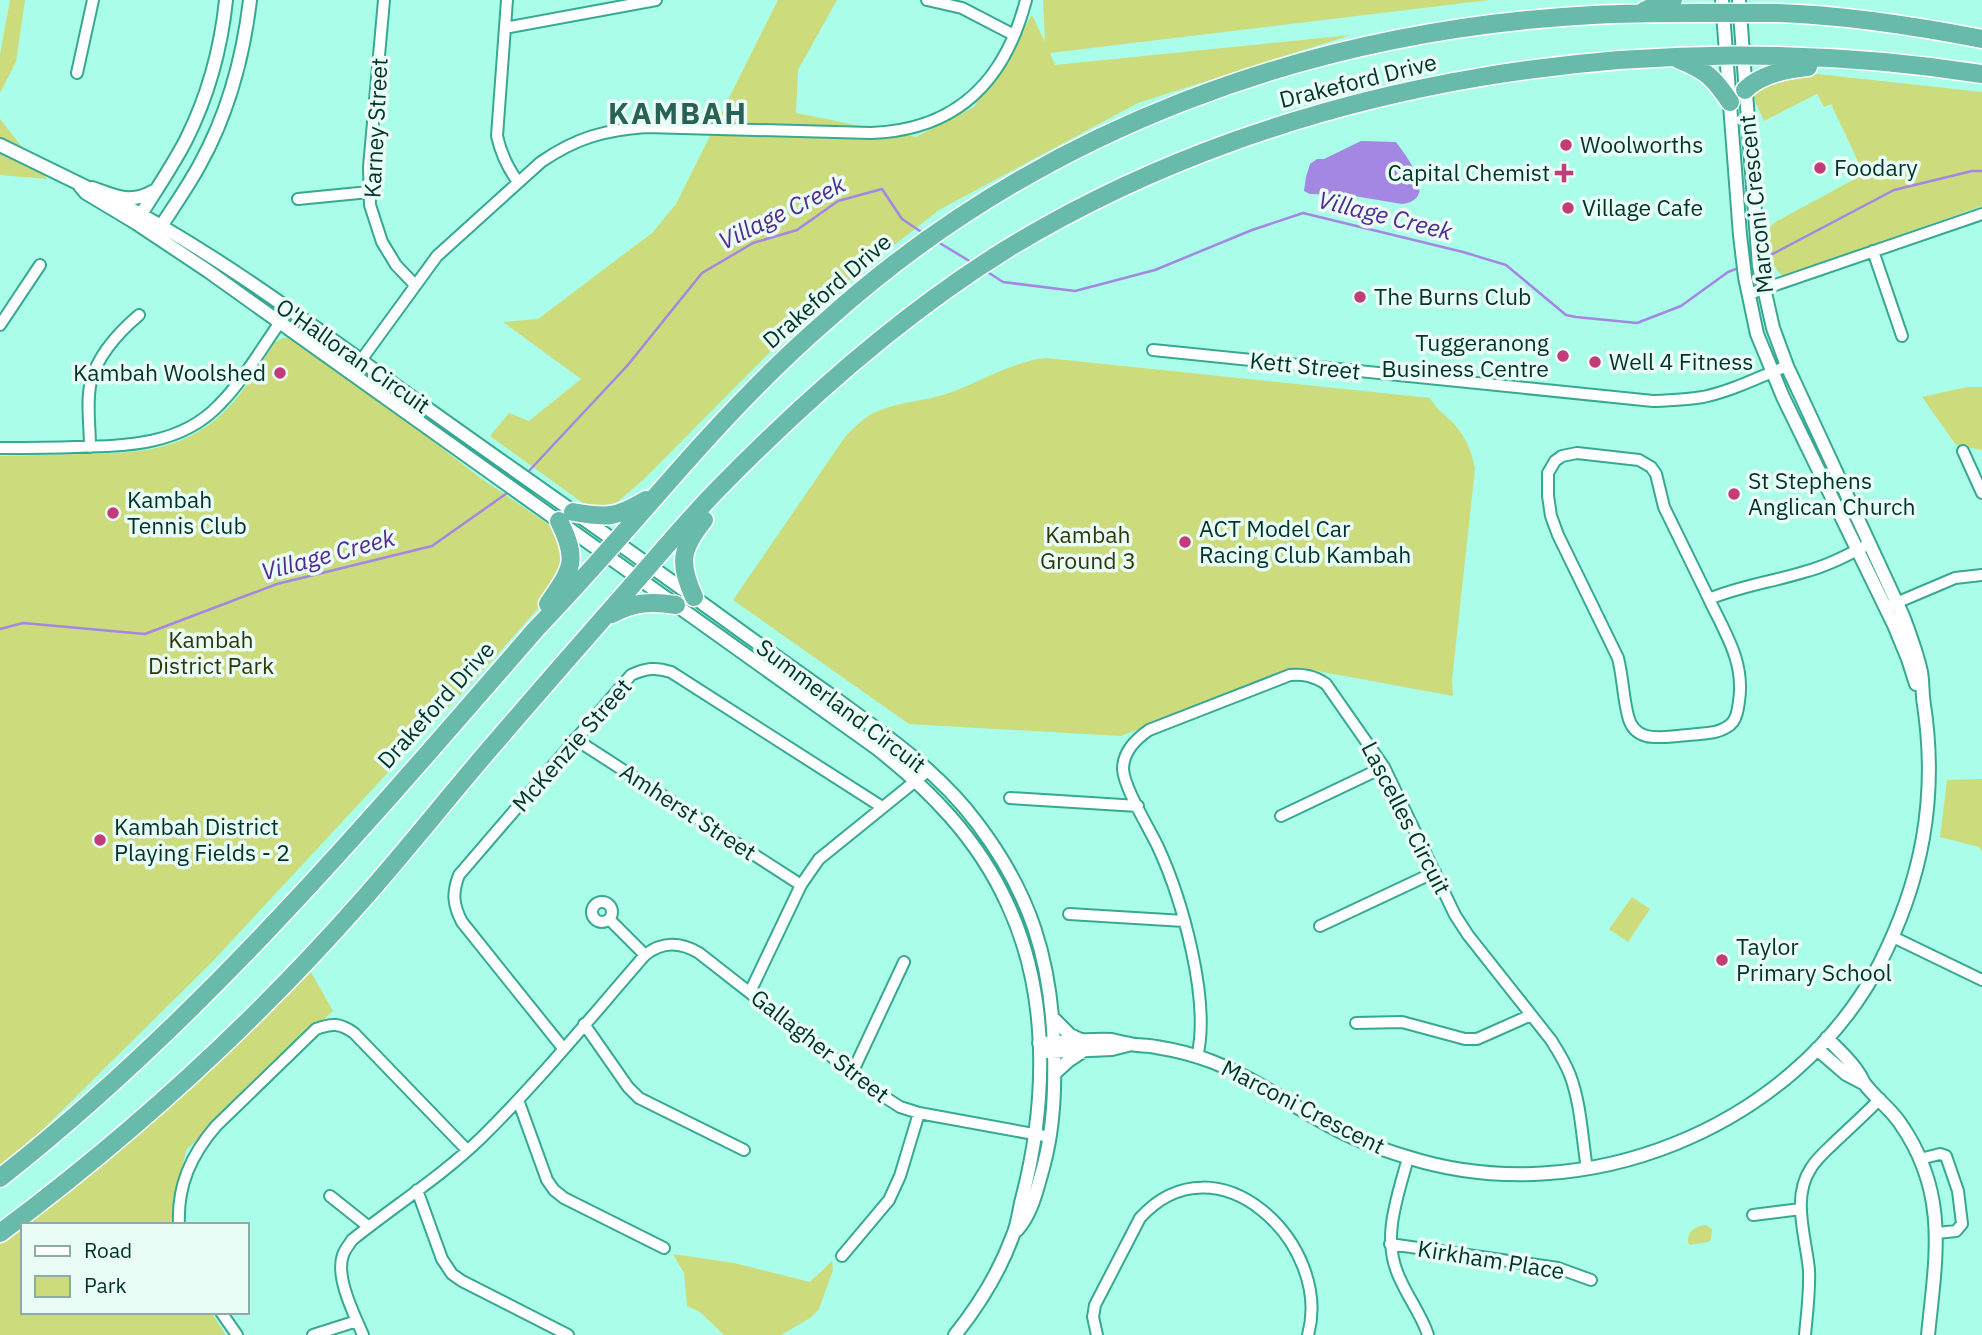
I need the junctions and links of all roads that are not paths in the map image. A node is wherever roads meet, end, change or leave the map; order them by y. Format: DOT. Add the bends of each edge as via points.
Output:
graph roads {
  1 [pos="93,0"];
  2 [pos="226,0"];
  3 [pos="250,0"];
  4 [pos="384,0"];
  5 [pos="507,0"];
  6 [pos="656,0"];
  7 [pos="927,0"];
  8 [pos="1026,0"];
  9 [pos="1673,0"];
  10 [pos="1766,0"];
  11 [pos="1731,7"];
  12 [pos="1641,12"];
  13 [pos="1821,16"];
  14 [pos="505,28"];
  15 [pos="1014,36"];
  16 [pos="1968,36"];
  17 [pos="1672,56"];
  18 [pos="1735,56"];
  19 [pos="1839,59"];
  20 [pos="77,74"];
  21 [pos="1982,74"];
  22 [pos="1737,96"];
  23 [pos="198,115"];
  24 [pos="220,124"];
  25 [pos="0,145"];
  26 [pos="518,182"];
  27 [pos="187,185"];
  28 [pos="86,187"];
  29 [pos="156,190"];
  30 [pos="369,192"];
  31 [pos="298,198"];
  32 [pos="1982,214"];
  33 [pos="139,218"];
  34 [pos="159,231"];
  35 [pos="194,246"];
  36 [pos="1873,251"];
  37 [pos="40,265"];
  38 [pos="415,285"];
  39 [pos="1763,289"];
  40 [pos="1749,294"];
  41 [pos="289,310"];
  42 [pos="139,315"];
  43 [pos="279,323"];
  44 [pos="0,325"];
  45 [pos="1902,336"];
  46 [pos="1153,350"];
  47 [pos="361,361"];
  48 [pos="1787,366"];
  49 [pos="1772,372"];
  50 [pos="351,374"];
  51 [pos="90,447"];
  52 [pos="0,448"];
  53 [pos="1963,451"];
  54 [pos="719,489"];
  55 [pos="658,493"];
  56 [pos="1982,493"];
  57 [pos="566,516"];
  58 [pos="1863,547"];
  59 [pos="610,548"];
  60 [pos="644,572"];
  61 [pos="1982,575"];
  62 [pos="694,597"];
  63 [pos="1709,599"];
  64 [pos="676,605"];
  65 [pos="1891,606"];
  66 [pos="603,619"];
  67 [pos="536,629"];
  68 [pos="575,739"];
  69 [pos="1384,767"];
  70 [pos="929,770"];
  71 [pos="916,780"];
  72 [pos="1010,799"];
  73 [pos="1138,806"];
  74 [pos="882,807"];
  75 [pos="1281,816"];
  76 [pos="1435,872"];
  77 [pos="801,885"];
  78 [pos="1069,914"];
  79 [pos="609,919"];
  80 [pos="1184,921"];
  81 [pos="1320,926"];
  82 [pos="1893,937"];
  83 [pos="645,956"];
  84 [pos="904,962"];
  85 [pos="1982,980"];
  86 [pos="750,992"];
  87 [pos="1531,1015"];
  88 [pos="1053,1018"];
  89 [pos="1356,1023"];
  90 [pos="584,1024"];
  91 [pos="1826,1038"];
  92 [pos="1084,1046"];
  93 [pos="1054,1047"];
  94 [pos="564,1048"];
  95 [pos="1039,1048"];
  96 [pos="1817,1049"];
  97 [pos="1197,1056"];
  98 [pos="852,1073"];
  99 [pos="1055,1073"];
  100 [pos="1863,1083"];
  101 [pos="1880,1099"];
  102 [pos="518,1100"];
  103 [pos="919,1113"];
  104 [pos="1036,1134"];
  105 [pos="1050,1137"];
  106 [pos="467,1150"];
  107 [pos="744,1150"];
  108 [pos="1408,1158"];
  109 [pos="1920,1159"];
  110 [pos="1587,1169"];
  111 [pos="0,1178"];
  112 [pos="417,1190"];
  113 [pos="330,1196"];
  114 [pos="1801,1209"];
  115 [pos="1753,1215"];
  116 [pos="179,1223"];
  117 [pos="369,1227"];
  118 [pos="0,1233"];
  119 [pos="1014,1233"];
  120 [pos="1937,1233"];
  121 [pos="1390,1244"];
  122 [pos="664,1248"];
  123 [pos="842,1255"];
  124 [pos="1591,1280"];
  125 [pos="222,1314"];
  126 [pos="357,1321"];
  127 [pos="237,1335"];
  128 [pos="313,1335"];
  129 [pos="363,1335"];
  130 [pos="568,1335"];
  131 [pos="955,1335"];
  132 [pos="1097,1335"];
  133 [pos="1307,1335"];
  134 [pos="1428,1335"];
  135 [pos="1805,1335"];
  136 [pos="1928,1335"];
  1 -- 20 [label="street"];
  2 -- 23 [label="street" via="216,60"];
  3 -- 24 [label="street" via="242,53"];
  4 -- 30 [label="street, Karney Street"];
  5 -- 14 [label="street"];
  6 -- 14 [label="street"];
  7 -- 15 [label="street" via="962,8"];
  8 -- 15 [label="street"];
  9 -- 12 [label="highway"];
  10 -- 13 [label="highway"];
  11 -- 12 [label="highway, Drakeford Drive"];
  11 -- 13 [label="highway, Drakeford Drive"];
  11 -- 18 [label="street"];
  12 -- 55 [label="highway, Drakeford Drive" via="1535,19 1341,51 1217,88 1083,145 1020,178 905,255 778,365"];
  13 -- 16 [label="highway, Drakeford Drive"];
  14 -- 26 [label="street" via="497,136 500,152"];
  15 -- 26 [label="street" via="996,70 976,94 918,127 871,133 623,129 569,144"];
  17 -- 18 [label="highway, Drakeford Drive"];
  17 -- 22 [label="highway" via="1693,64"];
  17 -- 54 [label="highway, Drakeford Drive" via="1567,65 1431,87 1297,120 1163,168 1055,220 962,278 852,363"];
  18 -- 19 [label="highway, Drakeford Drive"];
  18 -- 22 [label="street, Marconi Crescent"];
  18 -- 22 [label="street, Marconi Crescent"];
  19 -- 21 [label="highway, Drakeford Drive"];
  19 -- 22 [label="highway" via="1788,68"];
  22 -- 39 [label="street, Marconi Crescent"];
  22 -- 40 [label="street, Marconi Crescent"];
  23 -- 24 [label="street"];
  23 -- 29 [label="street"];
  24 -- 27 [label="street"];
  25 -- 28 [label="street, O'Halloran Circuit"];
  26 -- 38 [label="street" via="457,236"];
  27 -- 34 [label="street"];
  27 -- 35 [label="street" via="176,216 181,233"];
  28 -- 29 [label="street" via="130,199"];
  28 -- 33 [label="street, O'Halloran Circuit" via="86,193"];
  29 -- 33 [label="street"];
  30 -- 31 [label="street"];
  30 -- 38 [label="street, Karney Street" via="382,242"];
  32 -- 36 [label="street"];
  33 -- 34 [label="street, O'Halloran Circuit"];
  34 -- 35 [label="street, O'Halloran Circuit"];
  34 -- 43 [label="street, O'Halloran Circuit"];
  35 -- 41 [label="street, O'Halloran Circuit"];
  36 -- 39 [label="street"];
  36 -- 45 [label="street"];
  37 -- 44 [label="street"];
  38 -- 47 [label="street"];
  39 -- 40 [label="street"];
  39 -- 48 [label="street, Marconi Crescent"];
  40 -- 49 [label="street, Marconi Crescent"];
  41 -- 43 [label="street"];
  41 -- 47 [label="street, O'Halloran Circuit"];
  42 -- 51 [label="street" via="119,333 96,368 89,396"];
  43 -- 50 [label="street, O'Halloran Circuit"];
  43 -- 51 [label="street" via="221,403 197,423 155,441"];
  46 -- 49 [label="street, Kett Street" via="1653,401 1703,397"];
  47 -- 50 [label="street"];
  47 -- 57 [label="street, O'Halloran Circuit" via="538,486"];
  48 -- 49 [label="street, Kett Street"];
  48 -- 58 [label="street, Marconi Crescent"];
  49 -- 58 [label="street, Marconi Crescent"];
  50 -- 57 [label="street, O'Halloran Circuit" via="528,500"];
  51 -- 52 [label="street"];
  53 -- 56 [label="street"];
  54 -- 60 [label="highway, Drakeford Drive"];
  54 -- 62 [label="highway" via="685,550 683,569"];
  55 -- 57 [label="highway" via="613,515"];
  55 -- 59 [label="highway, Drakeford Drive"];
  57 -- 59 [label="street, O'Halloran Circuit"];
  57 -- 67 [label="highway" via="570,567"];
  58 -- 63 [label="street" via="1806,572 1742,586"];
  58 -- 65 [label="street, Marconi Crescent"];
  59 -- 60 [label="street, Summerland Circuit"];
  59 -- 67 [label="highway, Drakeford Drive"];
  60 -- 62 [label="street, Summerland Circuit"];
  60 -- 64 [label="street, Summerland Circuit"];
  60 -- 66 [label="highway, Drakeford Drive"];
  61 -- 65 [label="street" via="1955,578"];
  62 -- 70 [label="street, Summerland Circuit"];
  63 -- 63 [label="street" via="1740,666 1737,717 1715,732 1641,735 1627,714 1618,657 1551,516 1548,472 1555,461 1577,453 1634,459 1651,467 1664,507"];
  64 -- 66 [label="highway" via="643,602"];
  64 -- 71 [label="street, Summerland Circuit"];
  65 -- 82 [label="street, Marconi Crescent" via="1913,643 1920,667 1930,755 1927,820 1908,901"];
  66 -- 118 [label="highway, Drakeford Drive" via="360,903 272,997 178,1087"];
  67 -- 111 [label="highway, Drakeford Drive" via="234,966 155,1045"];
  68 -- 74 [label="street, McKenzie Street" via="631,675 660,668"];
  68 -- 77 [label="street, Amherst Street"];
  68 -- 94 [label="street, McKenzie Street" via="460,875 453,898 462,922"];
  69 -- 73 [label="street, Lascelles Circuit" via="1326,684 1307,675 1290,676 1138,738 1127,752 1124,770"];
  69 -- 75 [label="street"];
  69 -- 76 [label="street, Lascelles Circuit"];
  70 -- 71 [label="street"];
  70 -- 88 [label="street, Summerland Circuit" via="977,823 1017,886 1042,950"];
  71 -- 74 [label="street"];
  71 -- 95 [label="street, Summerland Circuit" via="969,838 1007,903 1031,972"];
  72 -- 73 [label="street"];
  73 -- 80 [label="street, Lascelles Circuit" via="1163,858"];
  74 -- 77 [label="street" via="827,851"];
  76 -- 81 [label="street"];
  76 -- 87 [label="street, Lascelles Circuit" via="1468,935"];
  77 -- 86 [label="street"];
  78 -- 80 [label="street"];
  79 -- 83 [label="street"];
  80 -- 97 [label="street, Lascelles Circuit" via="1200,1006 1202,1033"];
  82 -- 85 [label="street"];
  82 -- 91 [label="street, Marconi Crescent" via="1864,989"];
  83 -- 86 [label="street, Gallagher Street" via="665,945 689,947"];
  83 -- 90 [label="street, Gallagher Street"];
  84 -- 98 [label="street"];
  86 -- 98 [label="street, Gallagher Street"];
  87 -- 89 [label="street" via="1477,1039 1402,1022"];
  87 -- 110 [label="street, Lascelles Circuit" via="1571,1077"];
  88 -- 92 [label="street"];
  88 -- 93 [label="street, Summerland Circuit"];
  90 -- 94 [label="street, Gallagher Street"];
  90 -- 107 [label="street" via="639,1098"];
  91 -- 96 [label="street, Marconi Crescent"];
  91 -- 100 [label="street" via="1853,1065"];
  92 -- 93 [label="street, Marconi Crescent"];
  92 -- 97 [label="street, Marconi Crescent" via="1111,1040"];
  92 -- 99 [label="street"];
  93 -- 95 [label="street, Marconi Crescent"];
  93 -- 99 [label="street, Summerland Circuit"];
  94 -- 102 [label="street, Gallagher Street"];
  95 -- 104 [label="street, Summerland Circuit"];
  96 -- 100 [label="street"];
  96 -- 110 [label="street, Marconi Crescent" via="1778,1084 1703,1132 1649,1154"];
  97 -- 108 [label="street, Marconi Crescent" via="1362,1142"];
  98 -- 103 [label="street, Gallagher Street" via="892,1102"];
  99 -- 105 [label="street, Summerland Circuit"];
  100 -- 101 [label="street"];
  101 -- 109 [label="street"];
  101 -- 114 [label="street" via="1810,1168"];
  102 -- 106 [label="street, Gallagher Street"];
  102 -- 122 [label="street" via="544,1175 554,1190"];
  103 -- 104 [label="street, Gallagher Street"];
  103 -- 123 [label="street" via="893,1193"];
  104 -- 105 [label="street, Gallagher Street"];
  104 -- 119 [label="street, Summerland Circuit"];
  105 -- 119 [label="street, Summerland Circuit" via="1029,1212"];
  106 -- 112 [label="street, Gallagher Street"];
  106 -- 116 [label="street" via="354,1032 328,1024 316,1029 202,1143 183,1181"];
  108 -- 110 [label="street, Marconi Crescent" via="1502,1174"];
  108 -- 121 [label="street"];
  109 -- 120 [label="street" via="1933,1195"];
  109 -- 120 [label="street" via="1940,1153 1947,1156 1958,1191 1962,1224 1956,1231"];
  112 -- 117 [label="street, Gallagher Street"];
  112 -- 130 [label="street" via="452,1274"];
  113 -- 117 [label="street"];
  114 -- 115 [label="street"];
  114 -- 135 [label="street" via="1809,1270"];
  117 -- 126 [label="street, Gallagher Street" via="352,1240 342,1257 343,1282"];
  119 -- 131 [label="street, Summerland Circuit" via="991,1282"];
  120 -- 136 [label="street"];
  121 -- 124 [label="street, Kirkham Place" via="1554,1267"];
  121 -- 134 [label="street" via="1399,1278"];
  125 -- 127 [label="street"];
  126 -- 128 [label="street"];
  126 -- 129 [label="street, Gallagher Street"];
  132 -- 133 [label="street" via="1095,1305 1140,1218 1164,1198 1205,1188 1246,1198 1288,1238 1309,1288"];
}
